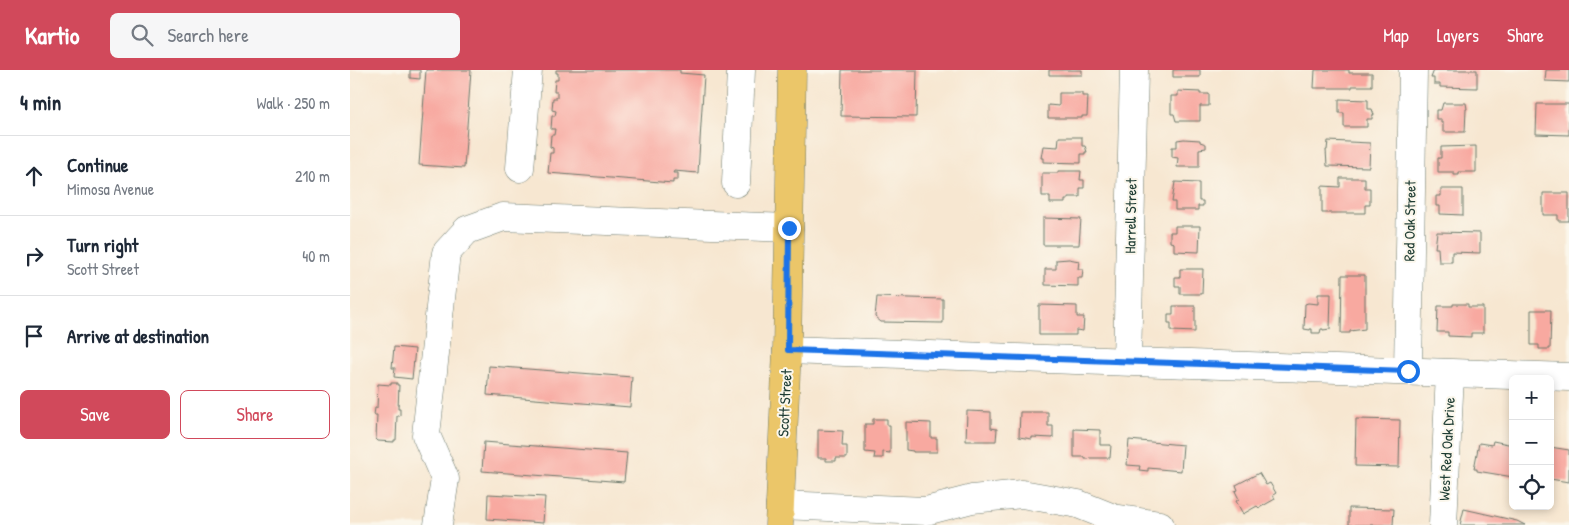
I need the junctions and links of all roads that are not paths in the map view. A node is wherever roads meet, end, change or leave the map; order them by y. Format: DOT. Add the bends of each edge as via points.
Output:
graph roads {
  1 [pos="528,70"];
  2 [pos="741,70"];
  3 [pos="792,70"];
  4 [pos="1134,70"];
  5 [pos="1413,70"];
  6 [pos="520,168"];
  7 [pos="736,183"];
  8 [pos="789,228"];
  9 [pos="788,350"];
  10 [pos="1127,361"];
  11 [pos="1408,371"];
  12 [pos="1450,373"];
  13 [pos="1569,377"];
  14 [pos="779,515"];
  15 [pos="438,525"];
  16 [pos="1160,525"];
  17 [pos="1443,525"];
  1 -- 6 [label="street"];
  2 -- 7 [label="street"];
  3 -- 8 [label="main road, Scott Street"];
  4 -- 10 [label="street, Harrell Street"];
  5 -- 11 [label="street, Red Oak Street"];
  8 -- 9 [label="main road, Scott Street"];
  8 -- 15 [label="street" via="503,217 467,230 446,254 426,435 445,479"];
  9 -- 10 [label="street"];
  9 -- 14 [label="main road, Scott Street"];
  10 -- 11 [label="street"];
  11 -- 12 [label="street"];
  12 -- 13 [label="street"];
  12 -- 17 [label="street, West Red Oak Drive"];
  14 -- 16 [label="street" via="926,511 972,499 1022,494 1078,504 1113,518"];
}
